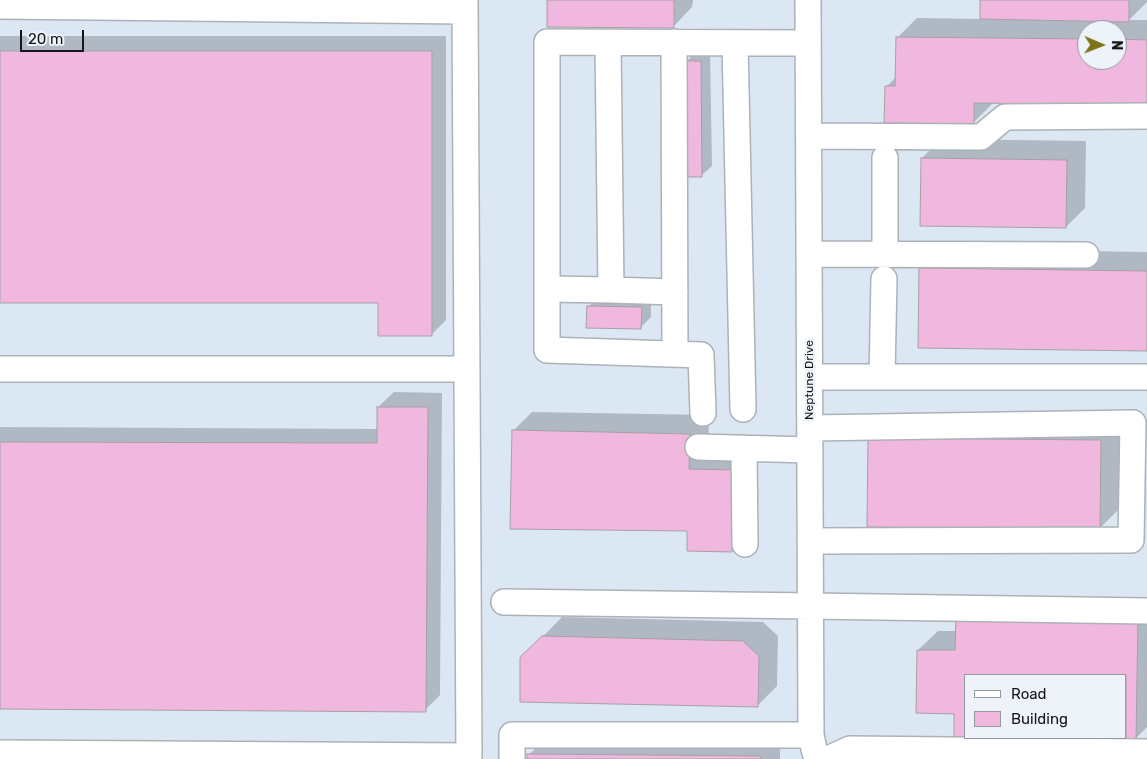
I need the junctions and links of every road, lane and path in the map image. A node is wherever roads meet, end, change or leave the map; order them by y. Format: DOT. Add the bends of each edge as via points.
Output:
graph roads {
  1 [pos="808,0"];
  2 [pos="0,6"];
  3 [pos="465,6"];
  4 [pos="674,42"];
  5 [pos="608,43"];
  6 [pos="735,43"];
  7 [pos="808,43"];
  8 [pos="1147,116"];
  9 [pos="809,136"];
  10 [pos="885,158"];
  11 [pos="809,254"];
  12 [pos="885,254"];
  13 [pos="1086,255"];
  14 [pos="884,279"];
  15 [pos="546,290"];
  16 [pos="612,290"];
  17 [pos="675,292"];
  18 [pos="674,354"];
  19 [pos="0,369"];
  20 [pos="467,369"];
  21 [pos="810,377"];
  22 [pos="882,377"];
  23 [pos="1147,377"];
  24 [pos="743,409"];
  25 [pos="703,412"];
  26 [pos="810,439"];
  27 [pos="698,447"];
  28 [pos="744,448"];
  29 [pos="810,541"];
  30 [pos="745,544"];
  31 [pos="504,602"];
  32 [pos="811,606"];
  33 [pos="1147,611"];
  34 [pos="811,735"];
  35 [pos="1147,752"];
  36 [pos="0,753"];
  37 [pos="512,759"];
  38 [pos="817,759"];
  39 [pos="828,759"];
  1 -- 7 [label="street, Neptune Drive"];
  2 -- 3 [label="street"];
  3 -- 20 [label="street"];
  4 -- 5 [label="street"];
  4 -- 6 [label="street"];
  4 -- 17 [label="street"];
  5 -- 15 [label="street" via="547,42"];
  5 -- 16 [label="street"];
  6 -- 7 [label="street"];
  6 -- 24 [label="street"];
  7 -- 9 [label="street, Neptune Drive"];
  8 -- 9 [label="street" via="1005,117 981,137"];
  9 -- 11 [label="street, Neptune Drive"];
  10 -- 12 [label="street"];
  11 -- 12 [label="street"];
  11 -- 21 [label="street, Neptune Drive"];
  12 -- 13 [label="street"];
  14 -- 22 [label="street"];
  15 -- 16 [label="street"];
  15 -- 18 [label="street" via="546,350"];
  16 -- 17 [label="street"];
  17 -- 18 [label="street"];
  18 -- 25 [label="street" via="701,355"];
  19 -- 20 [label="street"];
  20 -- 36 [label="street" via="468,756"];
  21 -- 22 [label="street"];
  21 -- 26 [label="street, Neptune Drive"];
  22 -- 23 [label="street"];
  26 -- 28 [label="street"];
  26 -- 29 [label="street, Neptune Drive"];
  26 -- 29 [label="street" via="1133,423 1131,540"];
  27 -- 28 [label="street"];
  28 -- 30 [label="street"];
  29 -- 32 [label="street, Neptune Drive"];
  31 -- 32 [label="street"];
  32 -- 33 [label="street"];
  32 -- 34 [label="street, Neptune Drive"];
  34 -- 37 [label="street" via="512,735"];
  34 -- 38 [label="street, Neptune Drive"];
  35 -- 39 [label="street" via="850,749"];
}
